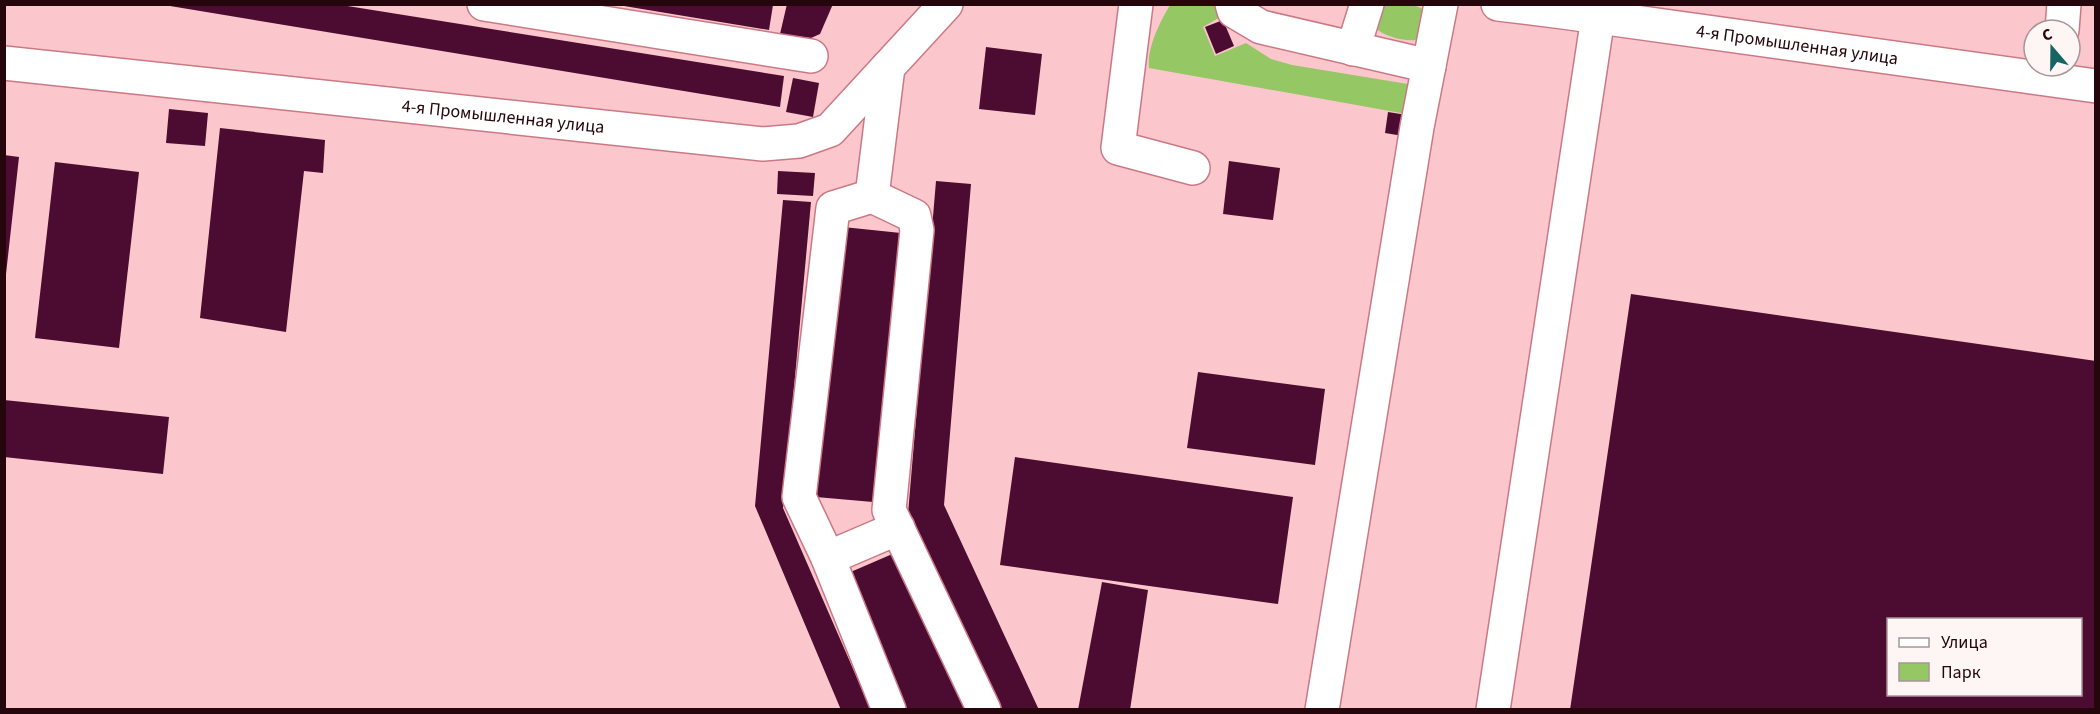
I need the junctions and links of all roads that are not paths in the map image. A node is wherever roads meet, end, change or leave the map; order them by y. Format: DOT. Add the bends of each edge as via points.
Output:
graph roads {
  1 [pos="484,4"];
  2 [pos="946,4"];
  3 [pos="1136,4"];
  4 [pos="1232,4"];
  5 [pos="1367,4"];
  6 [pos="1441,4"];
  7 [pos="1498,4"];
  8 [pos="1564,8"];
  9 [pos="1598,17"];
  10 [pos="1353,49"];
  11 [pos="811,56"];
  12 [pos="4,63"];
  13 [pos="1429,66"];
  14 [pos="888,67"];
  15 [pos="2022,69"];
  16 [pos="2073,78"];
  17 [pos="2096,86"];
  18 [pos="1193,168"];
  19 [pos="872,196"];
  20 [pos="898,528"];
  21 [pos="828,558"];
  22 [pos="889,710"];
  23 [pos="984,710"];
  24 [pos="1322,710"];
  25 [pos="1493,710"];
  1 -- 11 [label="street"];
  2 -- 14 [label="street, 4-я Промышленная улица"];
  3 -- 18 [label="street" via="1118,148"];
  4 -- 10 [label="street" via="1234,11 1261,27"];
  5 -- 10 [label="street"];
  6 -- 13 [label="street"];
  7 -- 8 [label="street, 4-я Промышленная улица"];
  8 -- 9 [label="street, 4-я Промышленная улица"];
  9 -- 15 [label="street, 4-я Промышленная улица"];
  9 -- 25 [label="street"];
  10 -- 13 [label="street"];
  12 -- 14 [label="street, 4-я Промышленная улица" via="763,144 799,141 830,130"];
  13 -- 24 [label="street"];
  14 -- 19 [label="street"];
  16 -- 17 [label="street, 4-я Промышленная улица"];
  19 -- 20 [label="street" via="914,216 917,230 889,510"];
  19 -- 21 [label="street" via="833,208 799,497"];
  20 -- 21 [label="street"];
  20 -- 23 [label="street"];
  21 -- 22 [label="street"];
}
